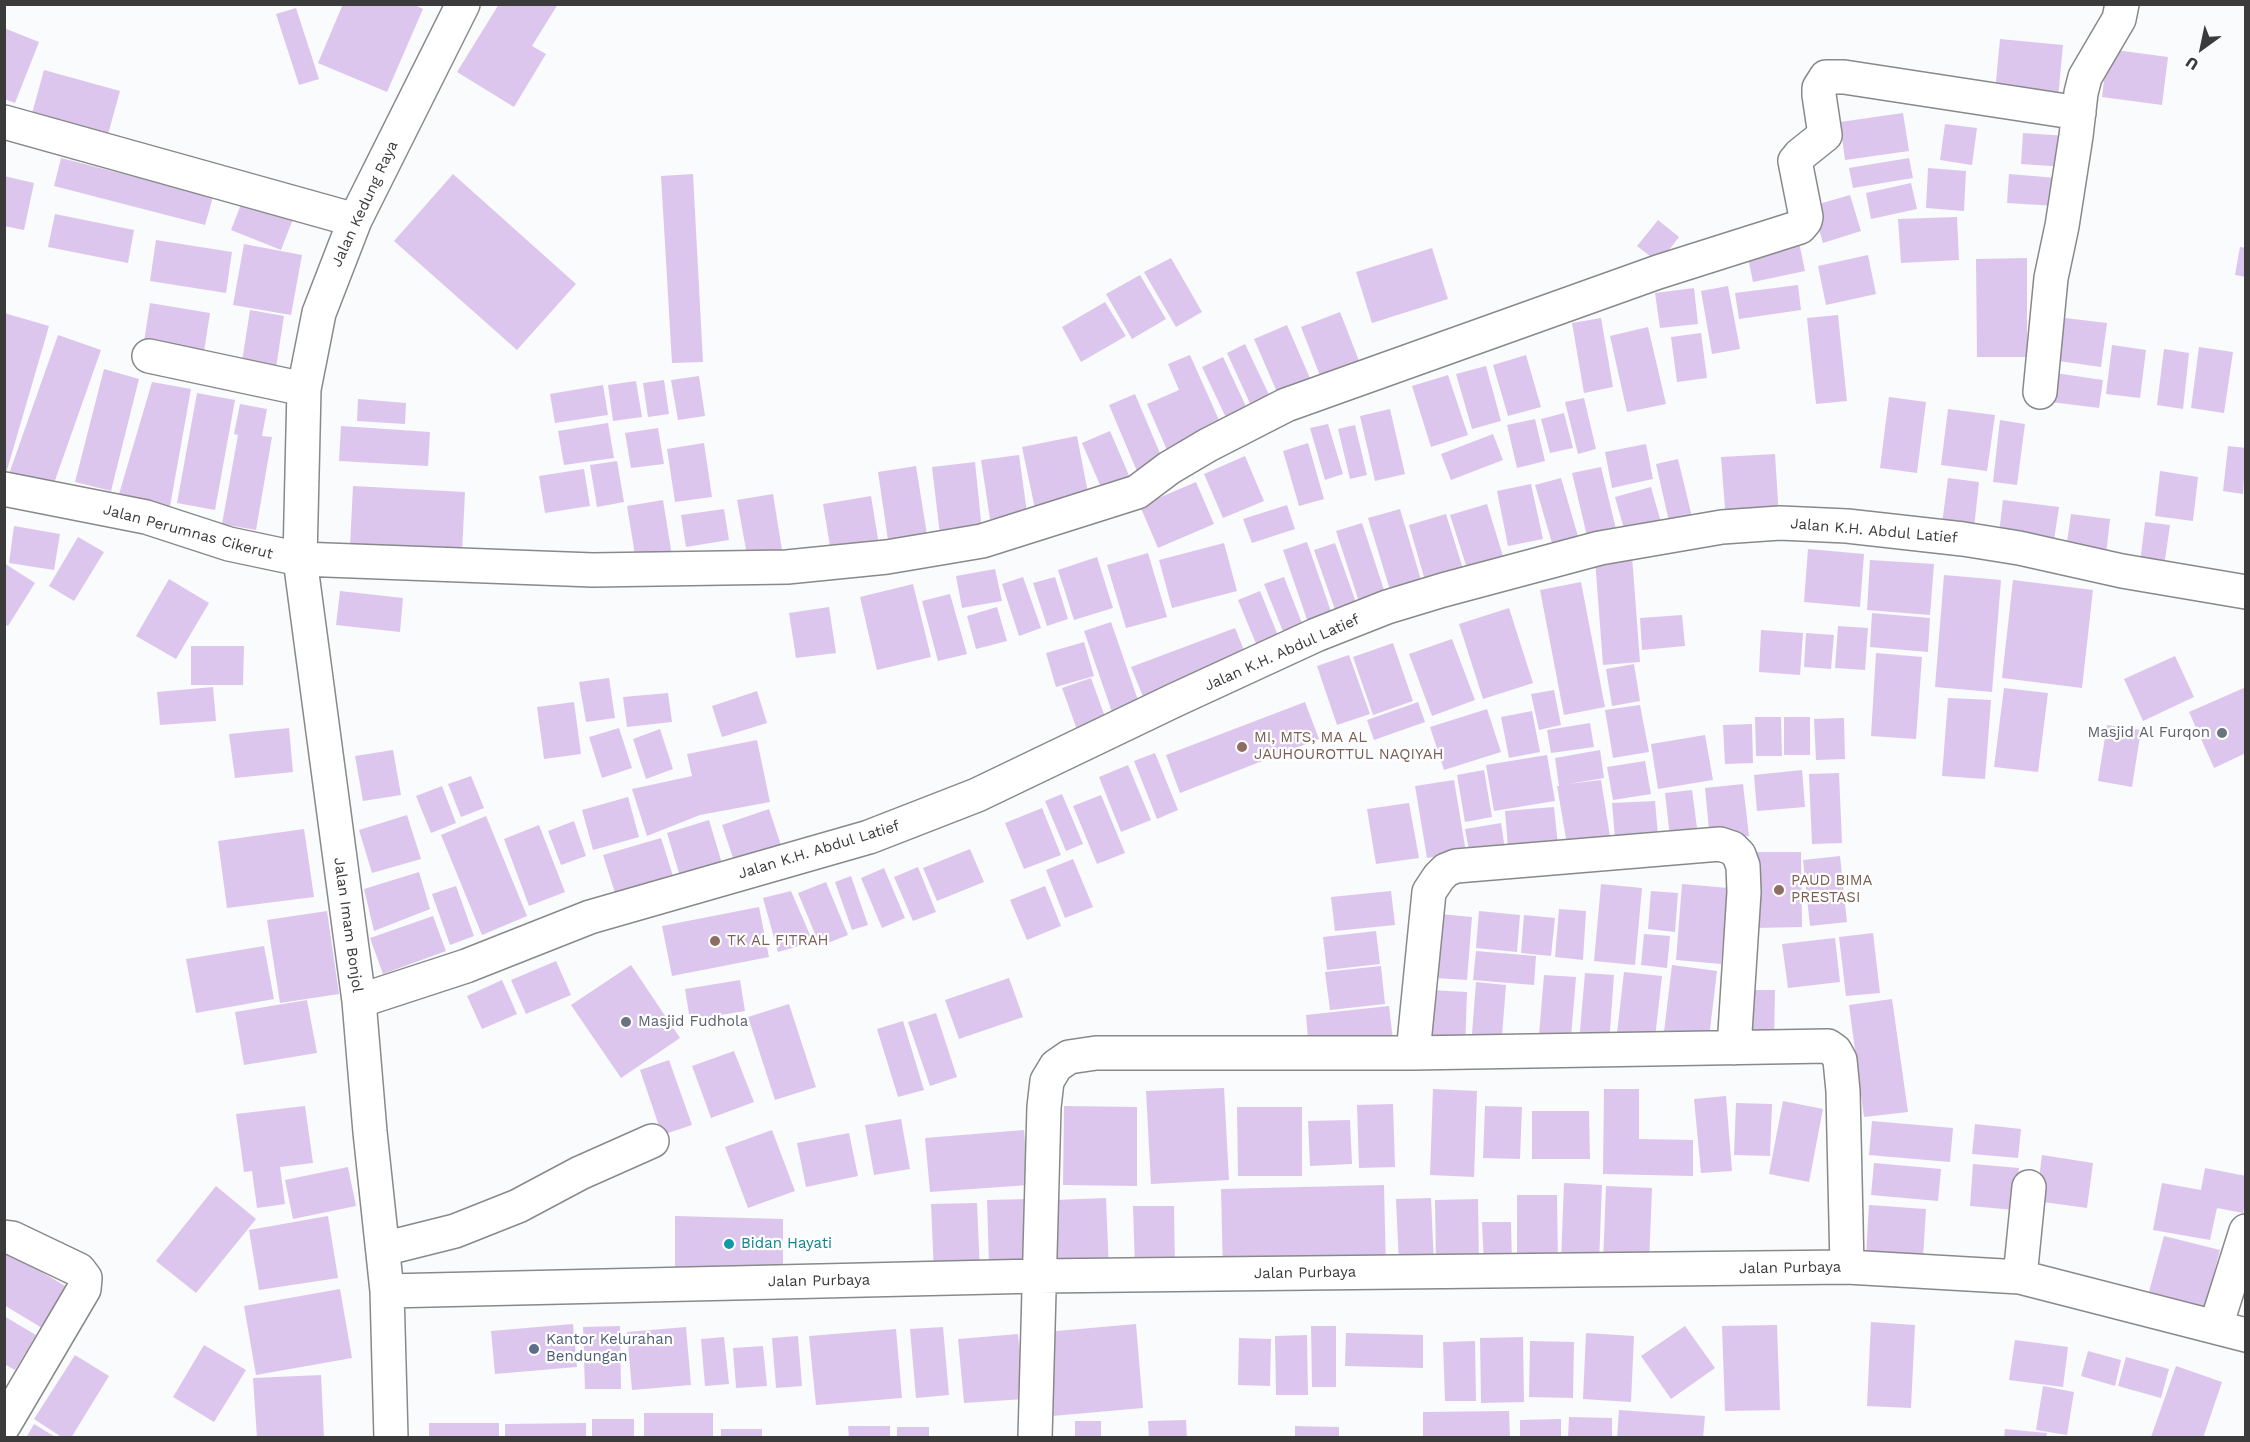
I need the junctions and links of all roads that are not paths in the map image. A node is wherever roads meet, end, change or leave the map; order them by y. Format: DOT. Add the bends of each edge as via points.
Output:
graph roads {
  1 [pos="463,4"];
  2 [pos="2121,4"];
  3 [pos="2079,113"];
  4 [pos="4,122"];
  5 [pos="355,220"];
  6 [pos="148,356"];
  7 [pos="304,389"];
  8 [pos="2040,392"];
  9 [pos="4,489"];
  10 [pos="300,559"];
  11 [pos="2246,592"];
  12 [pos="359,1001"];
  13 [pos="1734,1048"];
  14 [pos="1413,1053"];
  15 [pos="652,1141"];
  16 [pos="2029,1186"];
  17 [pos="2246,1232"];
  18 [pos="4,1237"];
  19 [pos="383,1249"];
  20 [pos="1847,1267"];
  21 [pos="1038,1276"];
  22 [pos="2020,1277"];
  23 [pos="387,1291"];
  24 [pos="2231,1330"];
  25 [pos="16,1376"];
  26 [pos="4,1425"];
  27 [pos="391,1437"];
  28 [pos="1035,1437"];
  1 -- 5 [label="street, Jalan Kedung Raya"];
  2 -- 3 [label="street" via="2120,20 2085,77"];
  3 -- 8 [label="street" via="2051,278"];
  3 -- 10 [label="street, Jalan Perumnas Cikerut" via="1827,77 1819,88 1825,135 1796,161 1806,217 1800,226 1658,272 1286,405 1189,456 1137,492 982,541 887,557 786,567 593,570"];
  4 -- 5 [label="street"];
  5 -- 7 [label="street, Jalan Kedung Raya" via="320,313"];
  6 -- 7 [label="street"];
  7 -- 10 [label="street, Jalan Kedung Raya"];
  9 -- 10 [label="street, Jalan Perumnas Cikerut" via="146,518 266,554"];
  10 -- 12 [label="street, Jalan Imam Bonjol"];
  11 -- 12 [label="street, Jalan K.H. Abdul Latief" via="2019,548 1847,526 1780,523 1722,527 1600,548 1387,607 1316,635 977,795 869,837 590,917 466,966"];
  12 -- 19 [label="street, Jalan Imam Bonjol"];
  13 -- 14 [label="street"];
  13 -- 14 [label="street" via="1743,866 1732,848 1719,844 1456,866 1446,870 1428,892"];
  13 -- 20 [label="street" via="1828,1046 1840,1060"];
  14 -- 21 [label="street" via="1096,1053 1069,1057 1056,1066 1047,1081"];
  15 -- 19 [label="street" via="518,1206 455,1231"];
  16 -- 22 [label="street"];
  17 -- 24 [label="street, Jalan Purbaya"];
  18 -- 25 [label="street" via="79,1270 85,1278 84,1289"];
  19 -- 23 [label="street, Jalan Imam Bonjol"];
  20 -- 21 [label="street, Jalan Purbaya"];
  20 -- 22 [label="street, Jalan Purbaya"];
  21 -- 23 [label="street, Jalan Purbaya"];
  21 -- 28 [label="street"];
  22 -- 24 [label="street, Jalan Purbaya"];
  23 -- 27 [label="street, Jalan Imam Bonjol"];
  25 -- 26 [label="street"];
}
